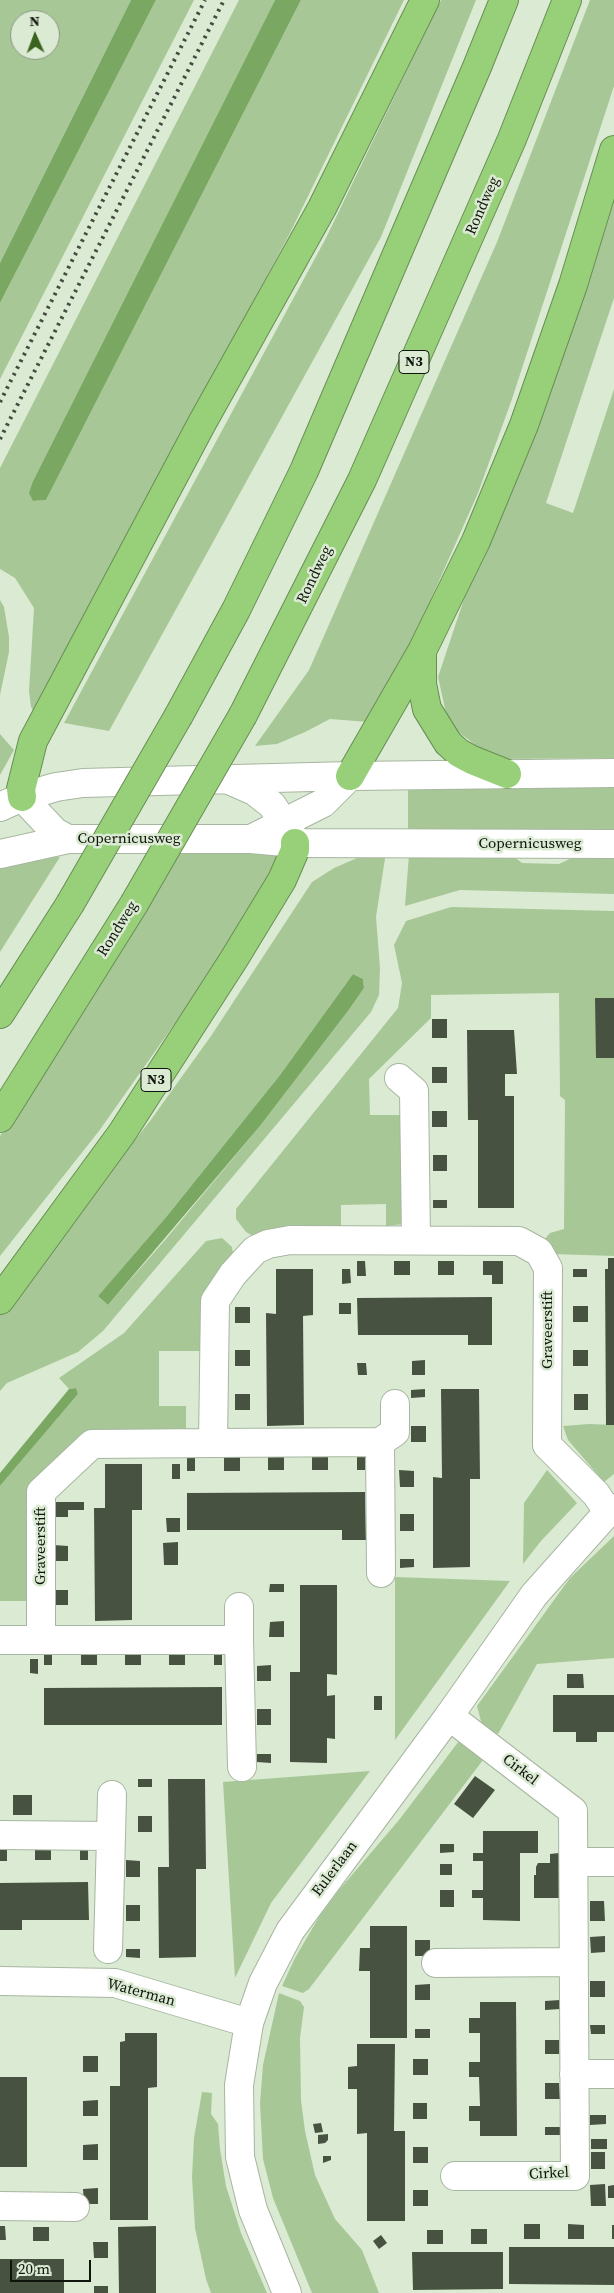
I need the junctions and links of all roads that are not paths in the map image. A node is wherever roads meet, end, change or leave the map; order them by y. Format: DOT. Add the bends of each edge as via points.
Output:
graph roads {
  1 [pos="425,0"];
  2 [pos="504,0"];
  3 [pos="567,0"];
  4 [pos="614,150"];
  5 [pos="422,651"];
  6 [pos="614,773"];
  7 [pos="506,774"];
  8 [pos="350,776"];
  9 [pos="229,780"];
  10 [pos="11,802"];
  11 [pos="290,832"];
  12 [pos="68,839"];
  13 [pos="614,844"];
  14 [pos="0,854"];
  15 [pos="0,1014"];
  16 [pos="399,1078"];
  17 [pos="0,1118"];
  18 [pos="416,1240"];
  19 [pos="0,1300"];
  20 [pos="394,1404"];
  21 [pos="380,1442"];
  22 [pos="213,1443"];
  23 [pos="611,1510"];
  24 [pos="381,1573"];
  25 [pos="239,1607"];
  26 [pos="0,1640"];
  27 [pos="41,1640"];
  28 [pos="239,1640"];
  29 [pos="449,1716"];
  30 [pos="242,1767"];
  31 [pos="112,1796"];
  32 [pos="0,1835"];
  33 [pos="111,1836"];
  34 [pos="574,1862"];
  35 [pos="614,1862"];
  36 [pos="108,1949"];
  37 [pos="574,1962"];
  38 [pos="436,1963"];
  39 [pos="0,1981"];
  40 [pos="249,2024"];
  41 [pos="574,2074"];
  42 [pos="614,2074"];
  43 [pos="455,2176"];
  44 [pos="0,2206"];
  45 [pos="75,2206"];
  46 [pos="288,2293"];
  1 -- 10 [label="highway" via="322,208 202,423 33,741 21,789"];
  2 -- 15 [label="highway, bridge" via="304,471 236,610 70,904"];
  3 -- 17 [label="highway, Rondweg / N3, bridge" via="512,139 362,480 243,715 134,904"];
  4 -- 5 [label="highway" via="573,285 524,425 476,541"];
  5 -- 7 [label="highway" via="422,684 427,709 440,731 459,753"];
  5 -- 8 [label="highway"];
  6 -- 7 [label="street"];
  7 -- 8 [label="street"];
  8 -- 9 [label="street"];
  8 -- 11 [label="street, Copernicusweg"];
  9 -- 10 [label="street" via="83,783 56,787"];
  9 -- 11 [label="street" via="264,798"];
  10 -- 12 [label="street, Copernicusweg"];
  11 -- 12 [label="street, Copernicusweg" via="251,839"];
  11 -- 13 [label="street, Copernicusweg"];
  11 -- 19 [label="highway, N3" via="295,850 282,880 234,959 122,1133"];
  12 -- 14 [label="street"];
  16 -- 18 [label="street" via="414,1091"];
  18 -- 22 [label="street, Graveerstift" via="290,1240 256,1250 233,1274 215,1301"];
  18 -- 23 [label="street, Graveerstift" via="519,1241 539,1252 548,1268 547,1445"];
  20 -- 21 [label="street" via="395,1432"];
  21 -- 22 [label="street, Graveerstift"];
  21 -- 24 [label="street"];
  22 -- 27 [label="street, Graveerstift" via="92,1444 41,1492"];
  23 -- 29 [label="street, Eulerlaan" via="534,1595"];
  25 -- 28 [label="street"];
  26 -- 27 [label="street"];
  27 -- 28 [label="street"];
  28 -- 30 [label="street"];
  29 -- 34 [label="street, Cirkel" via="573,1811"];
  29 -- 40 [label="street, Eulerlaan" via="290,1931 263,1983"];
  31 -- 33 [label="street"];
  32 -- 33 [label="street"];
  33 -- 36 [label="street"];
  34 -- 35 [label="street"];
  34 -- 37 [label="street, Cirkel"];
  37 -- 38 [label="street"];
  37 -- 41 [label="street, Cirkel"];
  39 -- 40 [label="street, Waterman" via="115,1983"];
  40 -- 46 [label="street, Eulerlaan" via="239,2085 240,2157 253,2210"];
  41 -- 42 [label="street"];
  41 -- 43 [label="street, Cirkel" via="576,2176"];
  44 -- 45 [label="street"];
}
